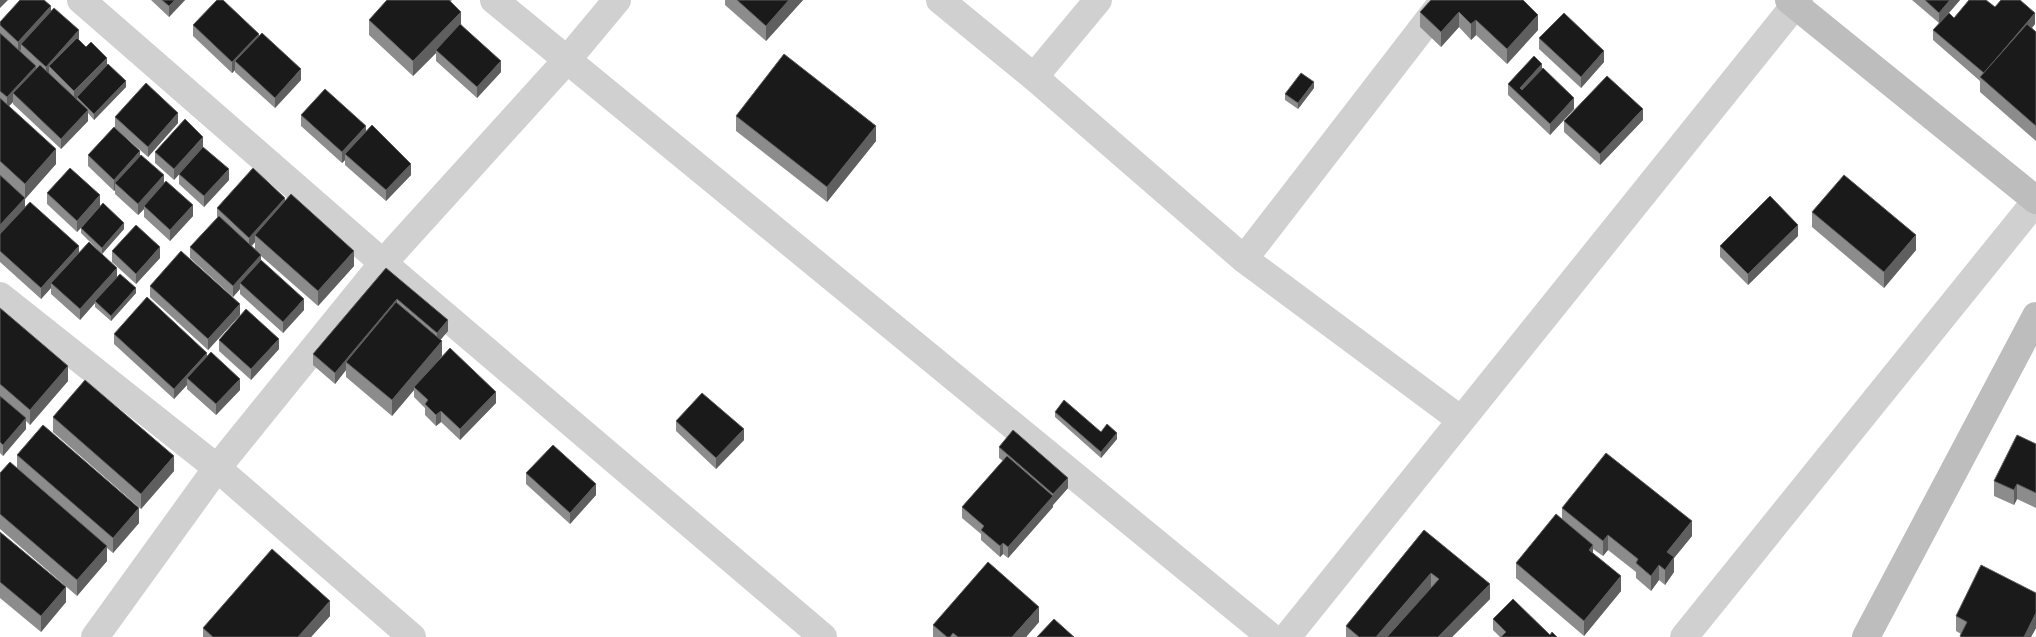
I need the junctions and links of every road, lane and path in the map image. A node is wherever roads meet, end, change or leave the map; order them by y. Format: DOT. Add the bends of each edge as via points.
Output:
graph roads {
  1 [pos="81,0"];
  2 [pos="494,0"];
  3 [pos="617,0"];
  4 [pos="940,0"];
  5 [pos="1098,0"];
  6 [pos="1444,0"];
  7 [pos="1795,2"];
  8 [pos="567,60"];
  9 [pos="1034,77"];
  10 [pos="2036,200"];
  11 [pos="1244,259"];
  12 [pos="383,263"];
  13 [pos="0,296"];
  14 [pos="2036,316"];
  15 [pos="1461,420"];
  16 [pos="216,468"];
  17 [pos="95,637"];
  18 [pos="412,637"];
  19 [pos="823,637"];
  20 [pos="1271,637"];
  21 [pos="1287,637"];
  22 [pos="1684,637"];
  23 [pos="1866,637"];
  1 -- 12 [label="street"];
  2 -- 8 [label="street"];
  3 -- 8 [label="street"];
  4 -- 9 [label="street"];
  5 -- 9 [label="street"];
  6 -- 11 [label="street"];
  7 -- 10 [label="street"];
  7 -- 15 [label="street"];
  8 -- 12 [label="street"];
  8 -- 20 [label="street"];
  9 -- 11 [label="street"];
  10 -- 22 [label="street"];
  11 -- 15 [label="street"];
  12 -- 16 [label="street"];
  12 -- 19 [label="street"];
  13 -- 16 [label="street"];
  14 -- 23 [label="street"];
  15 -- 21 [label="street"];
  16 -- 17 [label="street"];
  16 -- 18 [label="street"];
}
